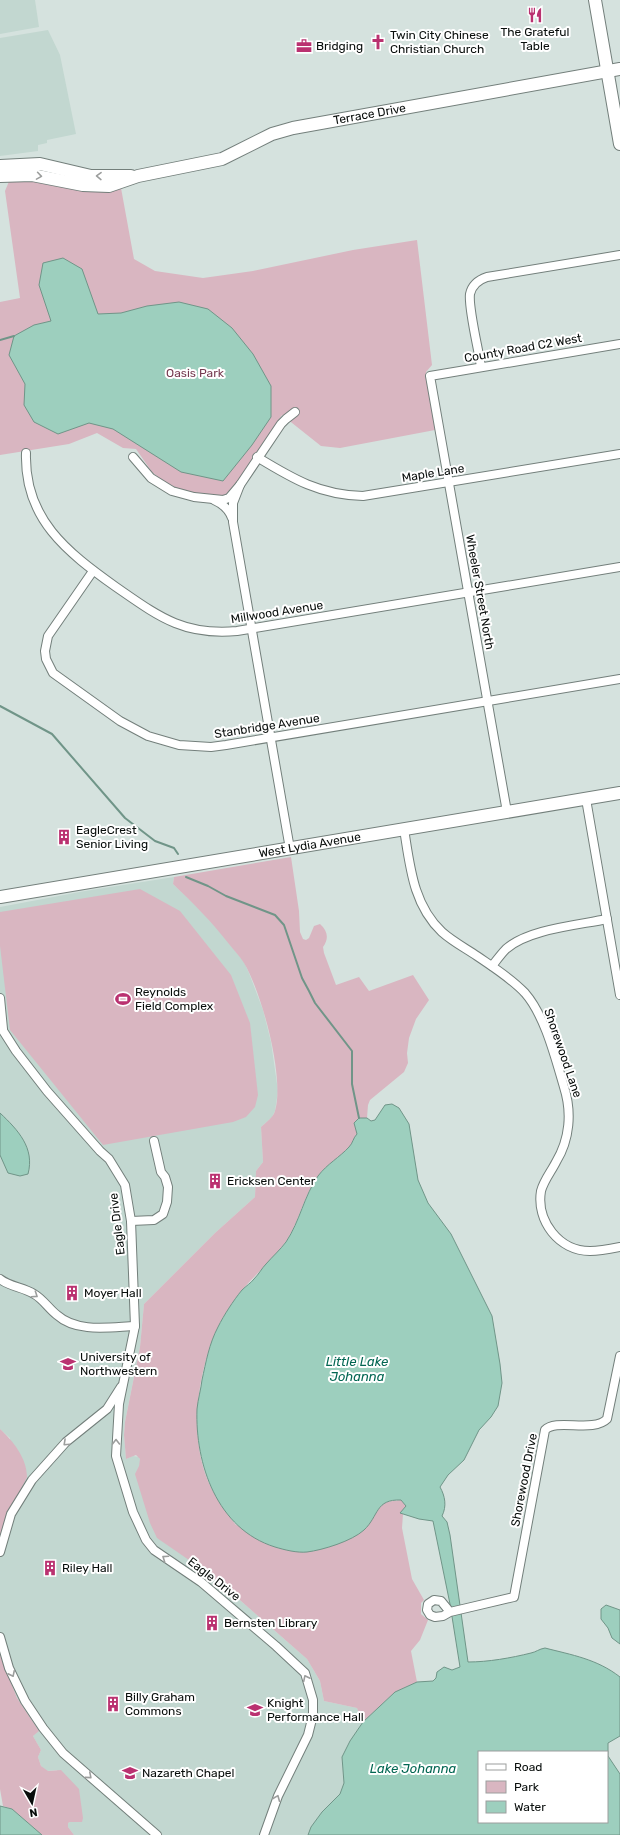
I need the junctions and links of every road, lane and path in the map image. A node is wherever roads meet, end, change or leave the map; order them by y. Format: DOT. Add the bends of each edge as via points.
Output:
graph roads {
  1 [pos="595,0"];
  2 [pos="620,69"];
  3 [pos="607,71"];
  4 [pos="620,144"];
  5 [pos="0,166"];
  6 [pos="0,176"];
  7 [pos="138,176"];
  8 [pos="620,255"];
  9 [pos="620,344"];
  10 [pos="481,367"];
  11 [pos="430,376"];
  12 [pos="296,412"];
  13 [pos="26,453"];
  14 [pos="620,454"];
  15 [pos="133,457"];
  16 [pos="257,457"];
  17 [pos="449,482"];
  18 [pos="240,485"];
  19 [pos="210,499"];
  20 [pos="233,522"];
  21 [pos="620,567"];
  22 [pos="93,571"];
  23 [pos="468,593"];
  24 [pos="252,628"];
  25 [pos="620,679"];
  26 [pos="487,701"];
  27 [pos="270,738"];
  28 [pos="620,793"];
  29 [pos="586,799"];
  30 [pos="507,812"];
  31 [pos="404,829"];
  32 [pos="290,849"];
  33 [pos="0,897"];
  34 [pos="607,919"];
  35 [pos="492,966"];
  36 [pos="620,995"];
  37 [pos="0,998"];
  38 [pos="1,1027"];
  39 [pos="154,1141"];
  40 [pos="131,1222"];
  41 [pos="620,1247"];
  42 [pos="0,1279"];
  43 [pos="135,1326"];
  44 [pos="620,1356"];
  45 [pos="123,1385"];
  46 [pos="107,1409"];
  47 [pos="118,1417"];
  48 [pos="0,1552"];
  49 [pos="450,1612"];
  50 [pos="0,1637"];
  51 [pos="157,1835"];
  52 [pos="264,1835"];
  1 -- 3 [label="street"];
  2 -- 3 [label="street, Terrace Drive"];
  3 -- 4 [label="street"];
  3 -- 7 [label="street, Terrace Drive" via="293,128 272,134 222,160"];
  7 -- 5 [label="street, Terrace Drive, one-way" via="91,176 40,164"];
  6 -- 7 [label="street, Terrace Drive, one-way" via="32,174 74,184 96,186 118,184"];
  8 -- 10 [label="street" via="486,277 474,285 470,295"];
  9 -- 10 [label="street, County Road C2 West"];
  10 -- 11 [label="street, County Road C2 West"];
  11 -- 17 [label="street, Wheeler Street North"];
  12 -- 16 [label="street" via="286,419"];
  13 -- 22 [label="street, Millwood Avenue" via="27,481 40,514 60,543"];
  14 -- 17 [label="street, Maple Lane"];
  15 -- 19 [label="street" via="161,485 183,495"];
  16 -- 17 [label="street, Maple Lane" via="304,485 342,495 379,494"];
  16 -- 18 [label="street"];
  17 -- 23 [label="street, Wheeler Street North"];
  18 -- 19 [label="street" via="229,498"];
  18 -- 20 [label="street" via="233,503"];
  19 -- 20 [label="street" via="223,505"];
  20 -- 24 [label="street"];
  21 -- 23 [label="street, Millwood Avenue"];
  22 -- 24 [label="street, Millwood Avenue" via="151,611 179,625 207,632"];
  22 -- 27 [label="street, Stanbridge Avenue" via="48,636 46,659 53,673 125,724 164,742 211,747"];
  23 -- 24 [label="street, Millwood Avenue"];
  23 -- 26 [label="street, Wheeler Street North"];
  24 -- 27 [label="street"];
  25 -- 26 [label="street, Stanbridge Avenue"];
  26 -- 27 [label="street, Stanbridge Avenue"];
  26 -- 30 [label="street, Wheeler Street North"];
  27 -- 32 [label="street"];
  28 -- 29 [label="street, West Lydia Avenue"];
  29 -- 30 [label="street, West Lydia Avenue"];
  29 -- 34 [label="street"];
  30 -- 31 [label="street, West Lydia Avenue"];
  31 -- 32 [label="street, West Lydia Avenue"];
  31 -- 35 [label="street, Shorewood Lane" via="414,886 425,911 443,932"];
  32 -- 33 [label="street, West Lydia Avenue"];
  34 -- 35 [label="street" via="533,935 506,949"];
  34 -- 36 [label="street"];
  35 -- 41 [label="street, Shorewood Lane" via="515,983 532,1003 543,1024 568,1099 567,1138 542,1191 544,1220 555,1236 571,1247 589,1251"];
  37 -- 38 [label="street, Eagle Drive"];
  38 -- 40 [label="street, Eagle Drive" via="47,1091 118,1171 125,1184"];
  39 -- 40 [label="street" via="161,1172 168,1187 167,1202 163,1214 154,1220"];
  40 -- 43 [label="street, Eagle Drive"];
  42 -- 43 [label="street, one-way" via="6,1284 34,1294 56,1315 73,1324 87,1327"];
  43 -- 45 [label="street, Eagle Drive"];
  44 -- 49 [label="street, Shorewood Drive" via="607,1419 598,1425 554,1426 545,1430 514,1597"];
  45 -- 46 [label="street, Eagle Drive"];
  45 -- 47 [label="street, Eagle Drive"];
  46 -- 47 [label="street"];
  46 -- 48 [label="street, Eagle Drive, one-way" via="66,1442 32,1480 11,1514"];
  52 -- 47 [label="street, Eagle Drive, one-way" via="278,1796 308,1735 314,1700 310,1685 305,1673 275,1644 201,1582 154,1550 146,1540 133,1512 116,1456"];
  50 -- 51 [label="street, one-way" via="9,1668 25,1701 46,1732 63,1753"];
}
